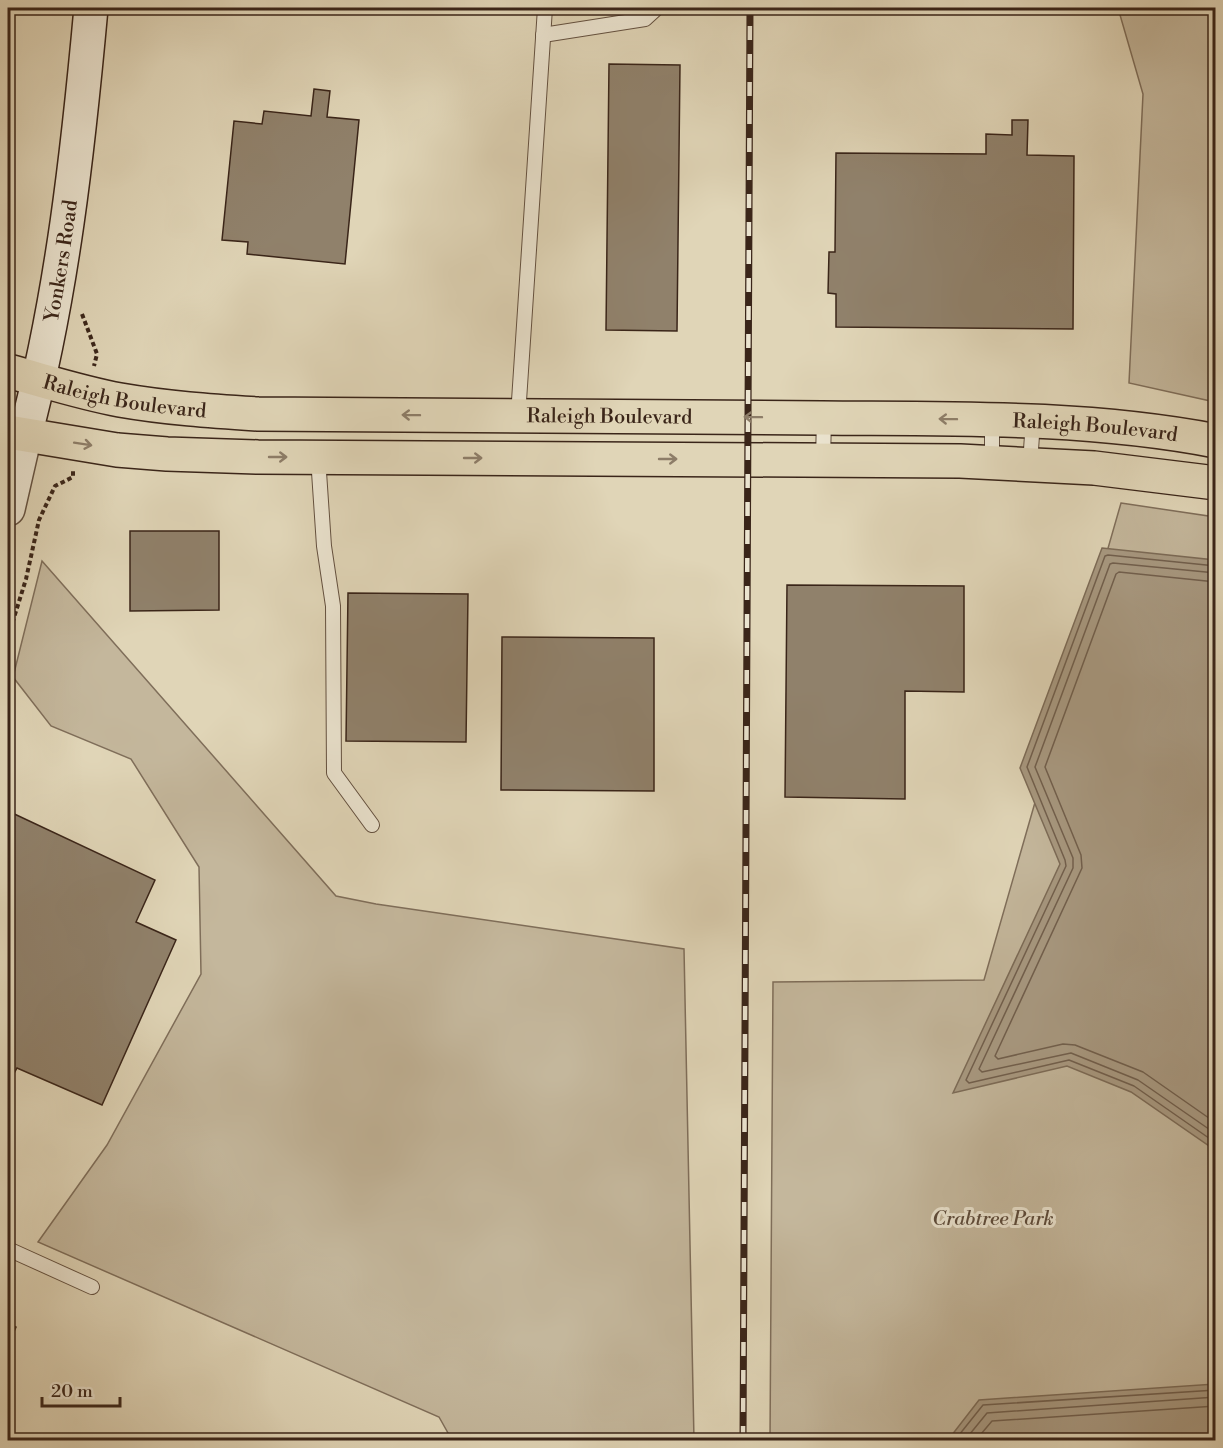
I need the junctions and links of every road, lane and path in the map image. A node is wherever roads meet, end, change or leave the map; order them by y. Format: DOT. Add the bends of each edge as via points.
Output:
graph roads {
  1 [pos="91,8"];
  2 [pos="545,8"];
  3 [pos="657,8"];
  4 [pos="543,35"];
  5 [pos="92,342"];
  6 [pos="97,354"];
  7 [pos="8,371"];
  8 [pos="40,380"];
  9 [pos="518,416"];
  10 [pos="824,418"];
  11 [pos="992,420"];
  12 [pos="1033,422"];
  13 [pos="16,434"];
  14 [pos="1215,441"];
  15 [pos="318,457"];
  16 [pos="823,460"];
  17 [pos="992,462"];
  18 [pos="1030,464"];
  19 [pos="73,477"];
  20 [pos="1215,483"];
  21 [pos="8,509"];
  22 [pos="8,637"];
  23 [pos="372,825"];
  24 [pos="8,1249"];
  25 [pos="92,1287"];
  1 -- 8 [label="main road, Yonkers Road" via="81,128"];
  2 -- 4 [label="lane"];
  3 -- 4 [label="lane" via="645,19"];
  4 -- 9 [label="lane"];
  5 -- 6 [label="path"];
  7 -- 8 [label="main road, Raleigh Boulevard"];
  9 -- 8 [label="main road, Raleigh Boulevard, one-way" via="211,411 117,400"];
  8 -- 13 [label="main road, Yonkers Road"];
  10 -- 9 [label="main road, Raleigh Boulevard, one-way"];
  11 -- 10 [label="main road, Raleigh Boulevard, one-way"];
  10 -- 16 [label="lane"];
  11 -- 12 [label="main road, Raleigh Boulevard"];
  11 -- 17 [label="lane"];
  12 -- 14 [label="main road, Raleigh Boulevard" via="1104,426"];
  12 -- 18 [label="lane"];
  13 -- 15 [label="main road, Raleigh Boulevard, one-way" via="167,454"];
  13 -- 21 [label="main road, Yonkers Road"];
  15 -- 16 [label="main road, Raleigh Boulevard, one-way"];
  15 -- 23 [label="lane" via="333,606 334,773"];
  16 -- 17 [label="main road, Raleigh Boulevard"];
  17 -- 18 [label="main road, Raleigh Boulevard"];
  18 -- 20 [label="main road, Raleigh Boulevard"];
  19 -- 22 [label="path" via="55,486 39,520"];
  24 -- 25 [label="lane"];
}
